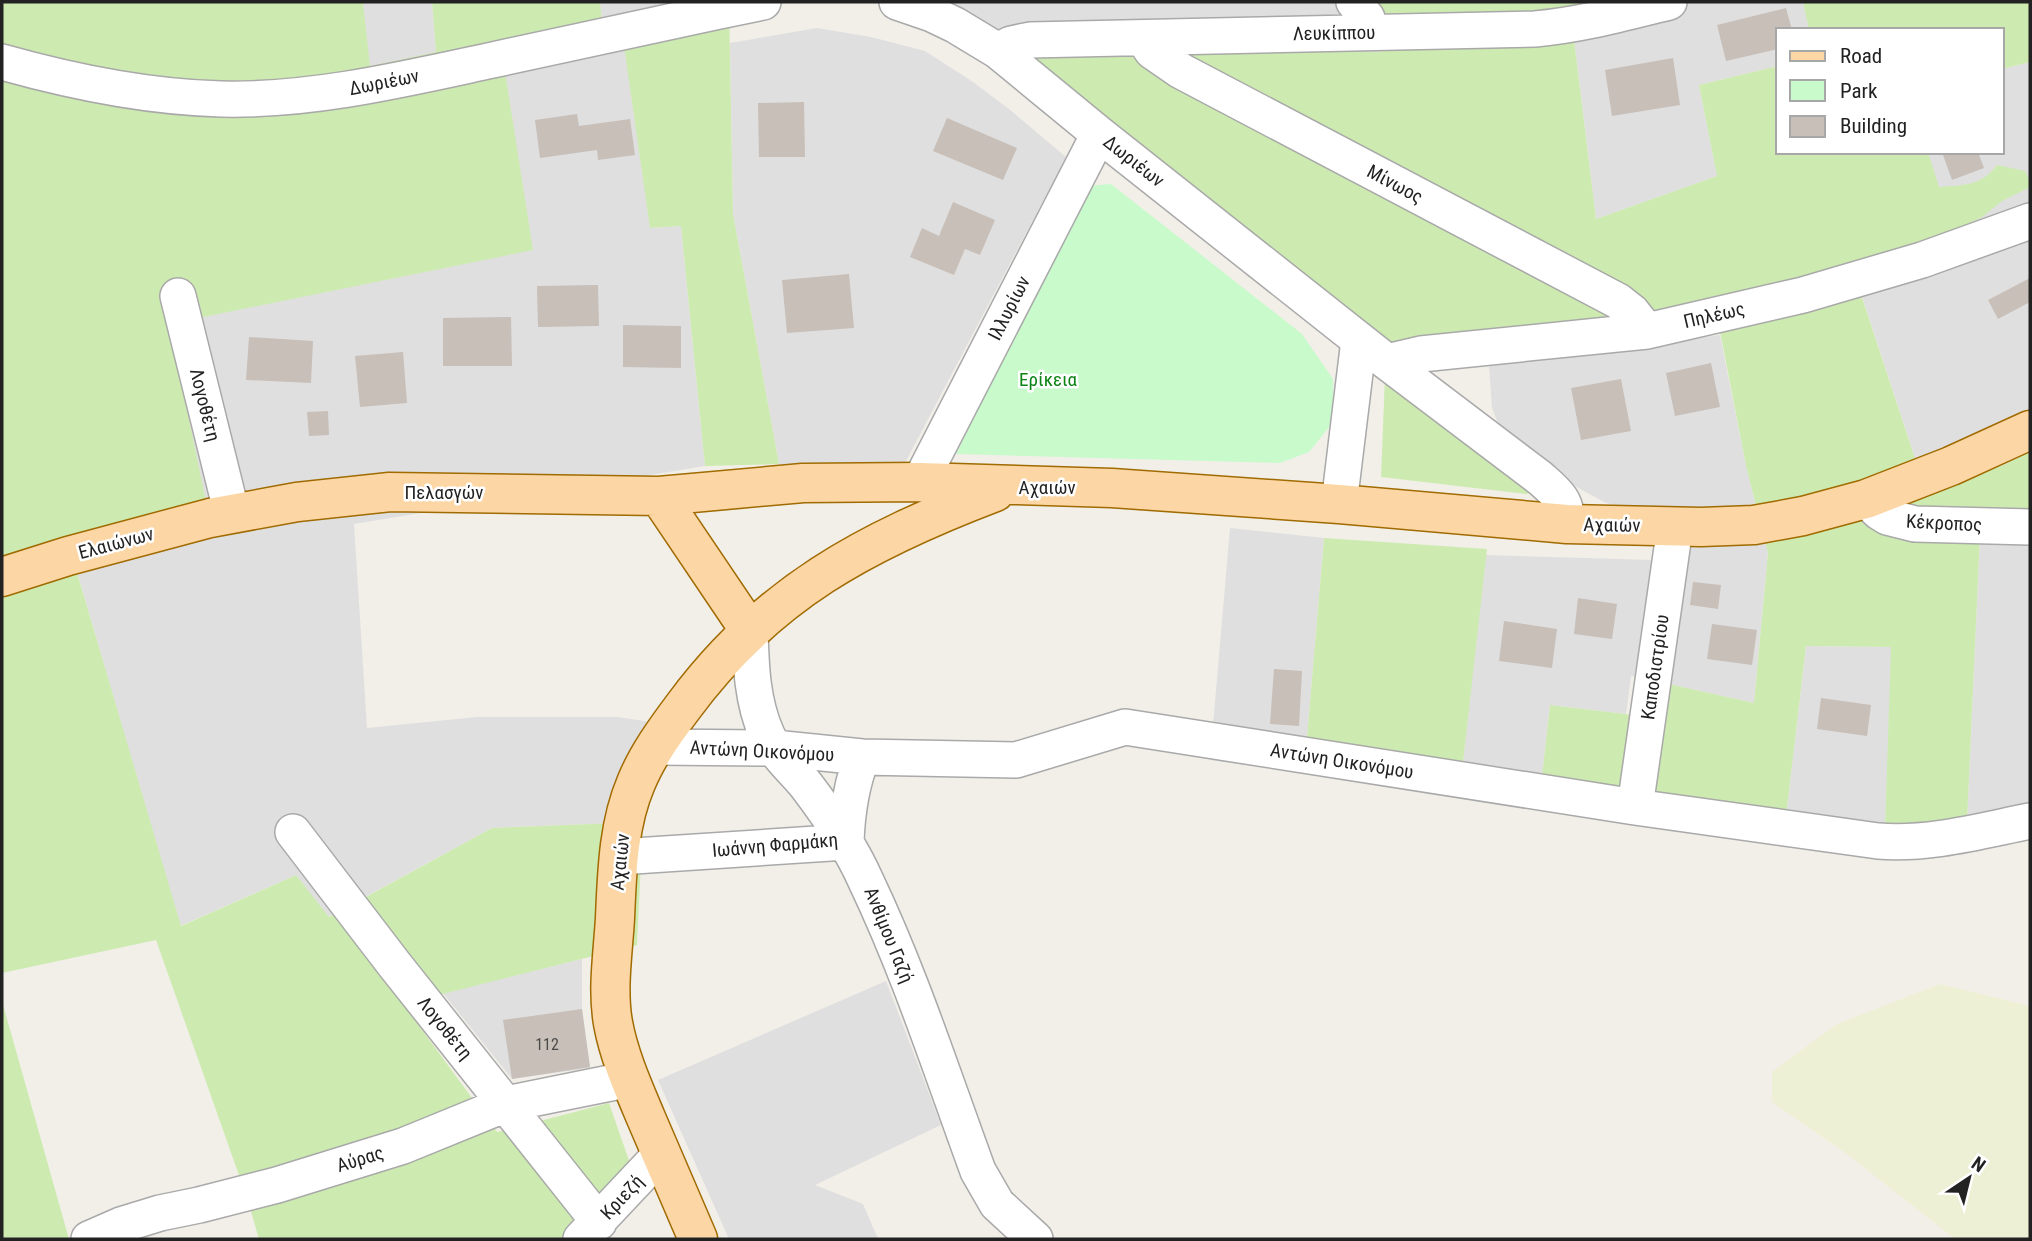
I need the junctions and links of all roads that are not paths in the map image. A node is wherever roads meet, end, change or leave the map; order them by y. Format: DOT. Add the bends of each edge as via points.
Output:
graph roads {
  1 [pos="762,2"];
  2 [pos="897,2"];
  3 [pos="1354,2"];
  4 [pos="1669,2"];
  5 [pos="1370,32"];
  6 [pos="1143,38"];
  7 [pos="998,51"];
  8 [pos="2,62"];
  9 [pos="1099,134"];
  10 [pos="2030,221"];
  11 [pos="178,296"];
  12 [pos="1647,331"];
  13 [pos="1359,340"];
  14 [pos="1387,362"];
  15 [pos="2030,430"];
  16 [pos="920,482"];
  17 [pos="1013,485"];
  18 [pos="659,496"];
  19 [pos="1866,499"];
  20 [pos="1339,504"];
  21 [pos="232,514"];
  22 [pos="1567,524"];
  23 [pos="1675,527"];
  24 [pos="2030,527"];
  25 [pos="2,577"];
  26 [pos="750,631"];
  27 [pos="655,747"];
  28 [pos="774,748"];
  29 [pos="862,757"];
  30 [pos="1635,807"];
  31 [pos="2030,821"];
  32 [pos="293,832"];
  33 [pos="846,842"];
  34 [pos="619,857"];
  35 [pos="629,1079"];
  36 [pos="506,1104"];
  37 [pos="661,1154"];
  38 [pos="590,1231"];
  39 [pos="89,1239"];
  40 [pos="698,1239"];
  41 [pos="1035,1239"];
  1 -- 8 [label="street, Δωριέων" via="373,86 283,97 143,94"];
  2 -- 7 [label="street, Δωριέων" via="956,25"];
  3 -- 5 [label="street" via="1367,18"];
  4 -- 5 [label="street, Λευκίππου" via="1558,27"];
  5 -- 6 [label="street, Λευκίππου"];
  6 -- 7 [label="street, Λευκίππου" via="1030,40"];
  6 -- 12 [label="street, Μίνωος" via="1152,51 1181,71 1618,301"];
  7 -- 9 [label="street, Δωριέων"];
  9 -- 13 [label="street, Δωριέων"];
  9 -- 16 [label="street, Ιλλυρίων"];
  10 -- 12 [label="street, Πηλέως" via="1922,260 1803,295"];
  11 -- 21 [label="street, Λογοθέτη"];
  12 -- 14 [label="street, Πηλέως" via="1421,354"];
  13 -- 14 [label="street, Δωριέων"];
  13 -- 20 [label="street"];
  14 -- 22 [label="street, Δωριέων" via="1546,483 1567,509"];
  15 -- 19 [label="main road, Αχαιών"];
  16 -- 17 [label="main road, Πελασγών"];
  16 -- 18 [label="main road, Πελασγών" via="803,483"];
  17 -- 20 [label="main road, Αχαιών"];
  17 -- 26 [label="main road, Αχαιών" via="908,527 843,561"];
  18 -- 21 [label="main road, Πελασγών" via="390,492"];
  18 -- 26 [label="main road"];
  19 -- 23 [label="main road, Αχαιών" via="1754,525"];
  19 -- 24 [label="street, Κέκροπος" via="1887,517 1915,524"];
  20 -- 22 [label="main road, Αχαιών"];
  21 -- 25 [label="main road, Ελαιώνων" via="80,552"];
  22 -- 23 [label="main road, Αχαιών"];
  23 -- 30 [label="street, Καποδιστρίου"];
  26 -- 27 [label="main road, Αχαιών" via="696,689"];
  26 -- 28 [label="street, Ανθίμου Γαζή" via="757,703"];
  27 -- 28 [label="street, Αντώνη Οικονόμου"];
  27 -- 34 [label="main road, Αχαιών" via="628,807"];
  28 -- 29 [label="street, Αντώνη Οικονόμου"];
  28 -- 33 [label="street, Ανθίμου Γαζή"];
  29 -- 30 [label="street, Αντώνη Οικονόμου" via="1016,760 1125,727"];
  29 -- 33 [label="street, Ιωάννη Φαρμάκη" via="850,792"];
  30 -- 31 [label="street, Αντώνη Οικονόμου" via="1892,842 1954,837"];
  32 -- 36 [label="street, Λογοθέτη"];
  33 -- 34 [label="street, Ιωάννη Φαρμάκη"];
  33 -- 41 [label="street, Ανθίμου Γαζή" via="895,950 982,1178 997,1205"];
  34 -- 35 [label="main road, Αχαιών" via="611,996 615,1033"];
  35 -- 36 [label="street, Αύρας"];
  35 -- 37 [label="main road, Αχαιών"];
  36 -- 38 [label="street, Λογοθέτη"];
  36 -- 39 [label="street, Αύρας" via="403,1146 276,1185 160,1213"];
  37 -- 38 [label="street, Κριεζή"];
  37 -- 40 [label="main road, Αχαιών"];
}
